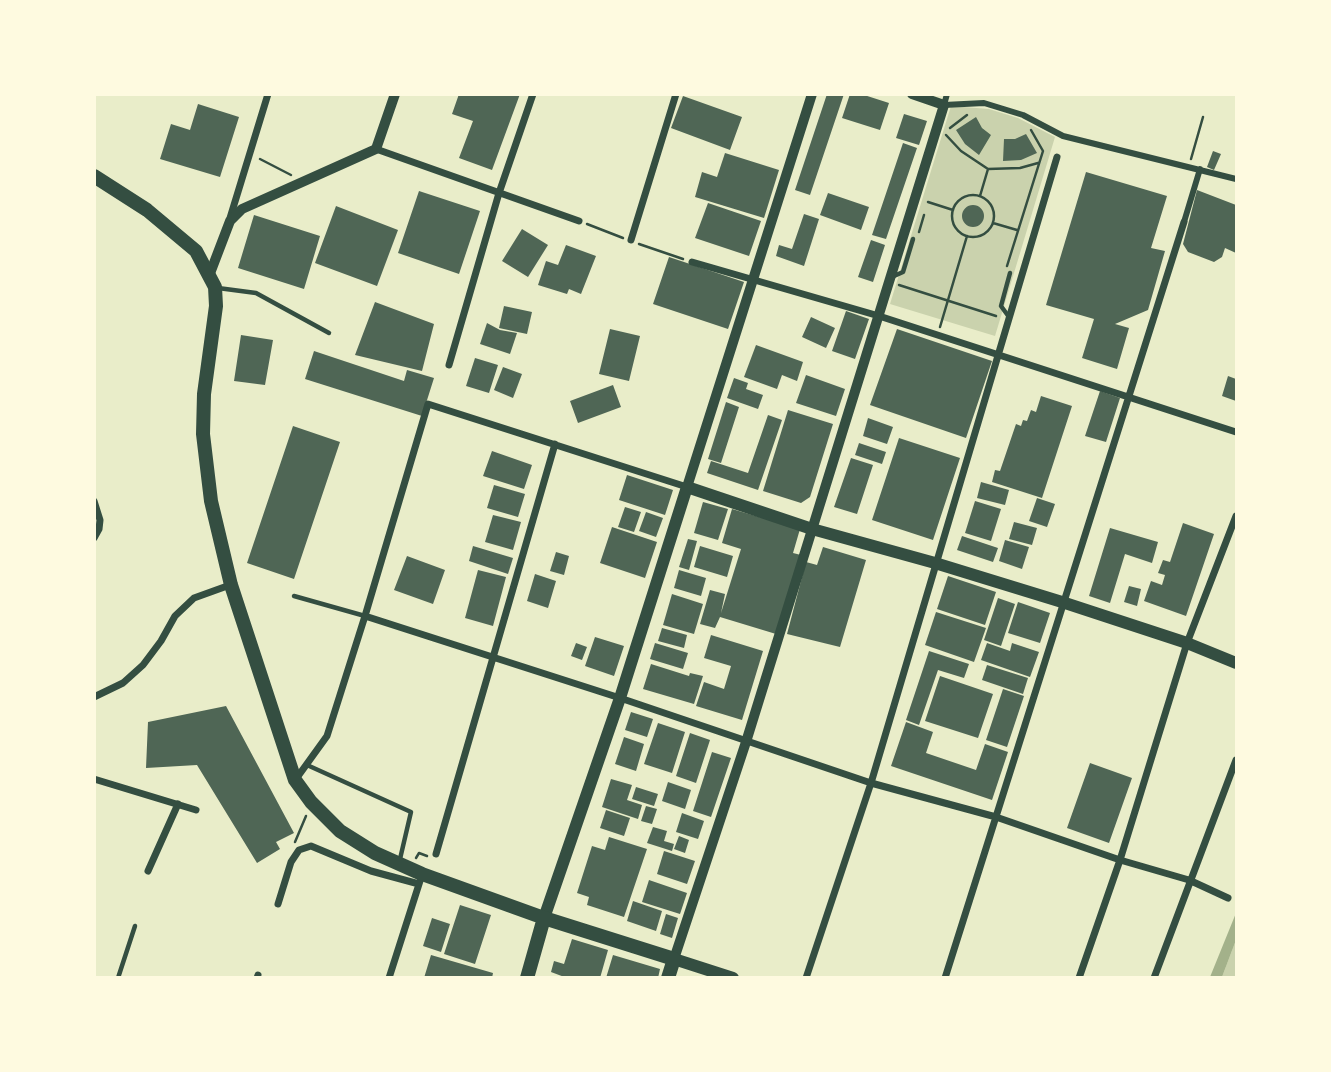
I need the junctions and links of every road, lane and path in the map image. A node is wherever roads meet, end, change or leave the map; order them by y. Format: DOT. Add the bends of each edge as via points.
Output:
graph roads {
  1 [pos="268,94"];
  2 [pos="395,94"];
  3 [pos="533,94"];
  4 [pos="676,94"];
  5 [pos="812,94"];
  6 [pos="912,94"];
  7 [pos="945,100"];
  8 [pos="984,103"];
  9 [pos="1023,115"];
  10 [pos="1203,117"];
  11 [pos="937,125"];
  12 [pos="947,137"];
  13 [pos="376,149"];
  14 [pos="250,154"];
  15 [pos="1057,157"];
  16 [pos="1039,162"];
  17 [pos="1189,166"];
  18 [pos="988,169"];
  19 [pos="1200,169"];
  20 [pos="94,176"];
  21 [pos="1237,179"];
  22 [pos="303,181"];
  23 [pos="499,193"];
  24 [pos="979,196"];
  25 [pos="928,202"];
  26 [pos="953,210"];
  27 [pos="924,214"];
  28 [pos="229,221"];
  29 [pos="579,222"];
  30 [pos="1184,222"];
  31 [pos="993,223"];
  32 [pos="1018,230"];
  33 [pos="967,236"];
  34 [pos="915,239"];
  35 [pos="631,240"];
  36 [pos="692,262"];
  37 [pos="1007,267"];
  38 [pos="1010,273"];
  39 [pos="753,280"];
  40 [pos="890,280"];
  41 [pos="212,281"];
  42 [pos="948,301"];
  43 [pos="879,316"];
  44 [pos="1009,319"];
  45 [pos="329,332"];
  46 [pos="937,335"];
  47 [pos="999,354"];
  48 [pos="449,365"];
  49 [pos="1130,397"];
  50 [pos="1237,432"];
  51 [pos="555,444"];
  52 [pos="687,486"];
  53 [pos="94,501"];
  54 [pos="1237,516"];
  55 [pos="812,529"];
  56 [pos="94,538"];
  57 [pos="936,563"];
  58 [pos="231,585"];
  59 [pos="295,596"];
  60 [pos="1062,602"];
  61 [pos="365,616"];
  62 [pos="1187,643"];
  63 [pos="491,657"];
  64 [pos="1237,663"];
  65 [pos="94,697"];
  66 [pos="620,698"];
  67 [pos="746,742"];
  68 [pos="1237,760"];
  69 [pos="307,765"];
  70 [pos="94,779"];
  71 [pos="295,780"];
  72 [pos="871,783"];
  73 [pos="178,804"];
  74 [pos="312,804"];
  75 [pos="196,810"];
  76 [pos="996,817"];
  77 [pos="299,850"];
  78 [pos="436,854"];
  79 [pos="1120,860"];
  80 [pos="398,864"];
  81 [pos="148,871"];
  82 [pos="421,879"];
  83 [pos="1189,880"];
  84 [pos="1228,898"];
  85 [pos="278,904"];
  86 [pos="544,918"];
  87 [pos="135,926"];
  88 [pos="674,959"];
  89 [pos="118,978"];
  90 [pos="389,978"];
  91 [pos="527,978"];
  92 [pos="668,978"];
  93 [pos="733,978"];
  94 [pos="806,978"];
  95 [pos="945,978"];
  96 [pos="1079,978"];
  97 [pos="1154,978"];
  1 -- 14 [label="street"];
  2 -- 13 [label="street"];
  3 -- 23 [label="street"];
  4 -- 35 [label="street"];
  5 -- 39 [label="street"];
  6 -- 7 [label="street"];
  7 -- 8 [label="street"];
  7 -- 11 [label="street"];
  8 -- 9 [label="street"];
  8 -- 12 [label="path" via="951,126"];
  9 -- 16 [label="path" via="1042,151"];
  9 -- 17 [label="street" via="1063,136"];
  10 -- 17 [label="path"];
  11 -- 12 [label="path"];
  11 -- 40 [label="street"];
  12 -- 18 [label="path"];
  13 -- 22 [label="street"];
  13 -- 23 [label="street"];
  14 -- 22 [label="path"];
  14 -- 28 [label="street"];
  15 -- 16 [label="path"];
  15 -- 44 [label="street"];
  16 -- 18 [label="path"];
  16 -- 32 [label="path"];
  17 -- 19 [label="street"];
  18 -- 24 [label="path"];
  19 -- 21 [label="street"];
  19 -- 30 [label="street"];
  20 -- 41 [label="main road" via="147,210 196,251"];
  22 -- 28 [label="street" via="242,209"];
  23 -- 29 [label="street"];
  23 -- 48 [label="street"];
  24 -- 26 [label="path" via="960,199"];
  24 -- 31 [label="path" via="993,210"];
  25 -- 26 [label="path"];
  26 -- 33 [label="path" via="954,225"];
  27 -- 34 [label="path"];
  28 -- 41 [label="street"];
  30 -- 49 [label="street"];
  31 -- 32 [label="path"];
  31 -- 33 [label="path" via="984,234"];
  32 -- 37 [label="path"];
  33 -- 42 [label="path"];
  34 -- 40 [label="lane" via="903,272"];
  36 -- 39 [label="street"];
  38 -- 44 [label="lane" via="1000,306"];
  39 -- 43 [label="street"];
  39 -- 52 [label="street"];
  40 -- 42 [label="path"];
  40 -- 43 [label="street"];
  41 -- 45 [label="lane" via="256,293"];
  41 -- 58 [label="main road" via="216,306 203,434 211,500"];
  42 -- 44 [label="path"];
  42 -- 46 [label="path"];
  43 -- 46 [label="street"];
  43 -- 55 [label="street"];
  44 -- 47 [label="street"];
  46 -- 47 [label="street"];
  47 -- 49 [label="street"];
  47 -- 57 [label="street"];
  49 -- 50 [label="street"];
  49 -- 60 [label="street"];
  51 -- 52 [label="street"];
  51 -- 61 [label="street" via="428,404"];
  51 -- 63 [label="street"];
  52 -- 55 [label="main road"];
  52 -- 66 [label="main road"];
  53 -- 56 [label="street" via="100,520"];
  54 -- 62 [label="street"];
  55 -- 57 [label="main road"];
  55 -- 67 [label="street"];
  57 -- 60 [label="main road"];
  57 -- 72 [label="street"];
  58 -- 65 [label="street" via="194,598 174,616 143,665 123,683"];
  58 -- 71 [label="main road"];
  59 -- 61 [label="lane"];
  60 -- 62 [label="main road"];
  60 -- 76 [label="street"];
  61 -- 63 [label="street"];
  61 -- 69 [label="street" via="327,736"];
  62 -- 64 [label="main road"];
  62 -- 79 [label="street"];
  63 -- 66 [label="street"];
  63 -- 78 [label="street"];
  66 -- 67 [label="street"];
  66 -- 86 [label="main road"];
  67 -- 72 [label="street"];
  67 -- 88 [label="street"];
  68 -- 83 [label="street"];
  69 -- 71 [label="street"];
  69 -- 80 [label="lane" via="411,812"];
  70 -- 73 [label="street"];
  71 -- 74 [label="main road"];
  72 -- 76 [label="street"];
  72 -- 94 [label="street"];
  73 -- 75 [label="street"];
  73 -- 81 [label="street"];
  74 -- 77 [label="path" via="297,835"];
  74 -- 80 [label="main road" via="340,831"];
  76 -- 79 [label="street"];
  76 -- 95 [label="street"];
  77 -- 82 [label="street" via="311,846 371,871"];
  77 -- 85 [label="street"];
  79 -- 83 [label="street"];
  79 -- 96 [label="street"];
  80 -- 82 [label="main road"];
  82 -- 86 [label="main road"];
  82 -- 90 [label="street"];
  83 -- 84 [label="street"];
  83 -- 97 [label="street"];
  86 -- 88 [label="main road"];
  86 -- 91 [label="main road"];
  87 -- 89 [label="lane"];
  88 -- 92 [label="main road"];
  88 -- 93 [label="main road"];
}
